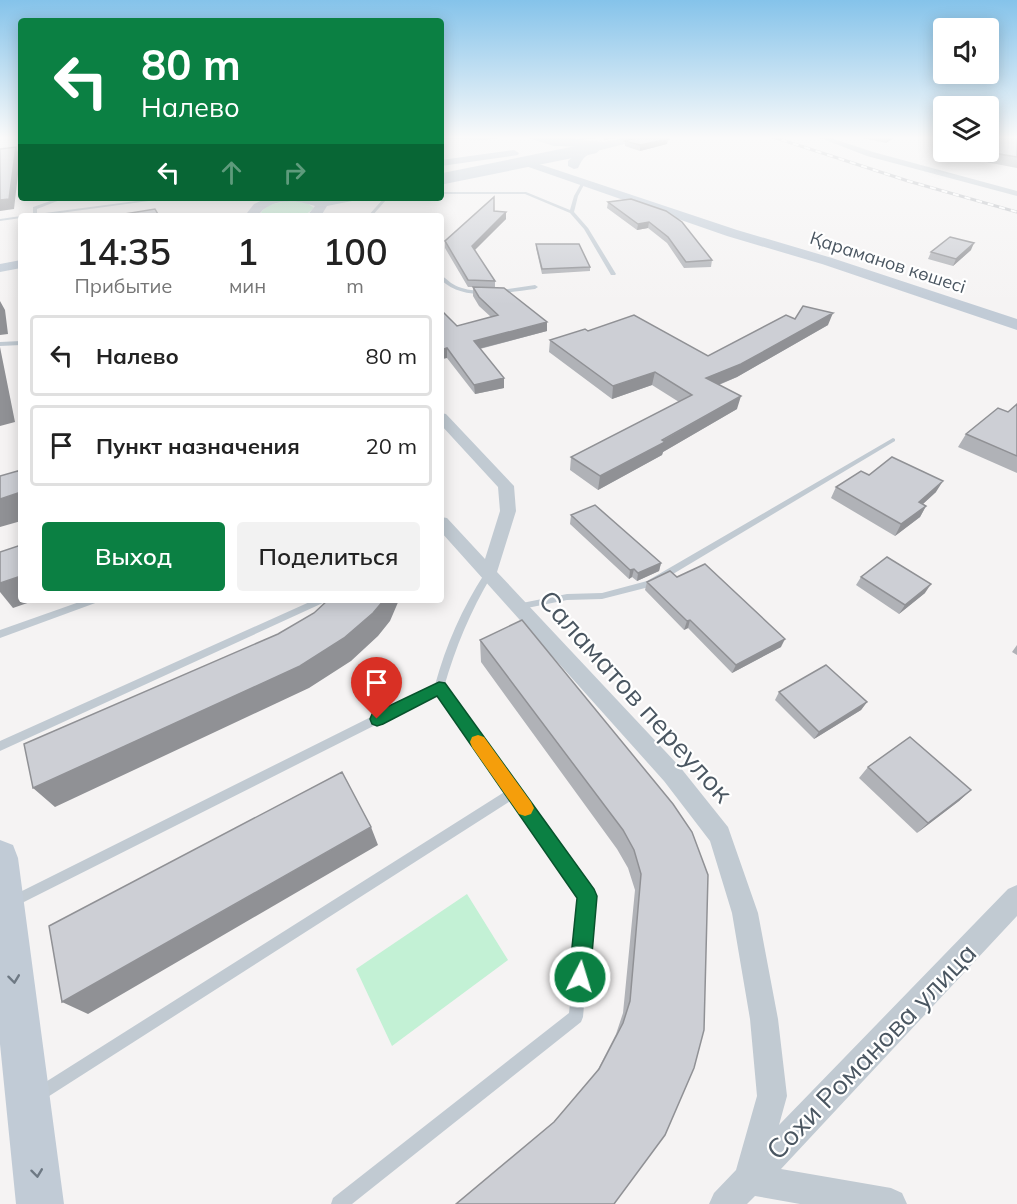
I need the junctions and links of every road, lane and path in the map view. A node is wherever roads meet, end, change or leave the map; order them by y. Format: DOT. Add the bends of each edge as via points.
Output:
graph roads {
  1 [pos="577,192"];
  2 [pos="615,192"];
  3 [pos="635,192"];
  4 [pos="444,193"];
  5 [pos="55,201"];
  6 [pos="147,201"];
  7 [pos="268,201"];
  8 [pos="304,201"];
  9 [pos="340,201"];
  10 [pos="383,201"];
  11 [pos="316,210"];
  12 [pos="572,212"];
  13 [pos="35,213"];
  14 [pos="58,213"];
  15 [pos="253,213"];
  16 [pos="373,213"];
  17 [pos="18,217"];
  18 [pos="0,220"];
  19 [pos="827,261"];
  20 [pos="18,264"];
  21 [pos="0,268"];
  22 [pos="613,274"];
  23 [pos="444,281"];
  24 [pos="535,287"];
  25 [pos="1017,325"];
  26 [pos="0,344"];
  27 [pos="18,345"];
  28 [pos="444,420"];
  29 [pos="893,440"];
  30 [pos="444,525"];
  31 [pos="488,574"];
  32 [pos="87,603"];
  33 [pos="315,603"];
  34 [pos="517,607"];
  35 [pos="0,634"];
  36 [pos="439,688"];
  37 [pos="0,746"];
  38 [pos="514,792"];
  39 [pos="0,858"];
  40 [pos="1017,898"];
  41 [pos="5,905"];
  42 [pos="28,1102"];
  43 [pos="748,1179"];
  44 [pos="40,1204"];
  45 [pos="339,1204"];
  46 [pos="725,1204"];
  47 [pos="891,1204"];
  1 -- 12 [label="lane"];
  2 -- 19 [label="main road, Қараманов көшесі"];
  3 -- 19 [label="main road, bridge"];
  4 -- 12 [label="lane" via="526,193"];
  5 -- 13 [label="lane" via="35,208"];
  6 -- 14 [label="lane"];
  7 -- 15 [label="main road"];
  8 -- 11 [label="main road"];
  9 -- 11 [label="main road"];
  10 -- 16 [label="lane"];
  12 -- 22 [label="lane"];
  17 -- 18 [label="lane"];
  19 -- 25 [label="main road, Қараманов көшесі"];
  20 -- 21 [label="main road"];
  23 -- 24 [label="lane" via="448,286 472,292"];
  26 -- 27 [label="lane"];
  28 -- 31 [label="street" via="506,486 508,511"];
  29 -- 34 [label="lane" via="650,584 602,596 567,597"];
  30 -- 31 [label="street, Саламатов переулок"];
  31 -- 34 [label="street, Саламатов переулок"];
  31 -- 36 [label="lane" via="468,605"];
  32 -- 35 [label="lane"];
  33 -- 37 [label="lane"];
  34 -- 43 [label="street, Саламатов переулок" via="672,774 720,835 745,913 764,1019 772,1096"];
  36 -- 38 [label="lane"];
  36 -- 41 [label="lane"];
  38 -- 42 [label="lane"];
  38 -- 45 [label="lane" via="587,896 576,1017"];
  39 -- 41 [label="main road"];
  40 -- 43 [label="street, Сохи Романова улица"];
  41 -- 42 [label="main road, one-way"];
  42 -- 44 [label="main road, one-way"];
  43 -- 46 [label="street, Сохи Романова улица"];
  43 -- 47 [label="street"];
}
